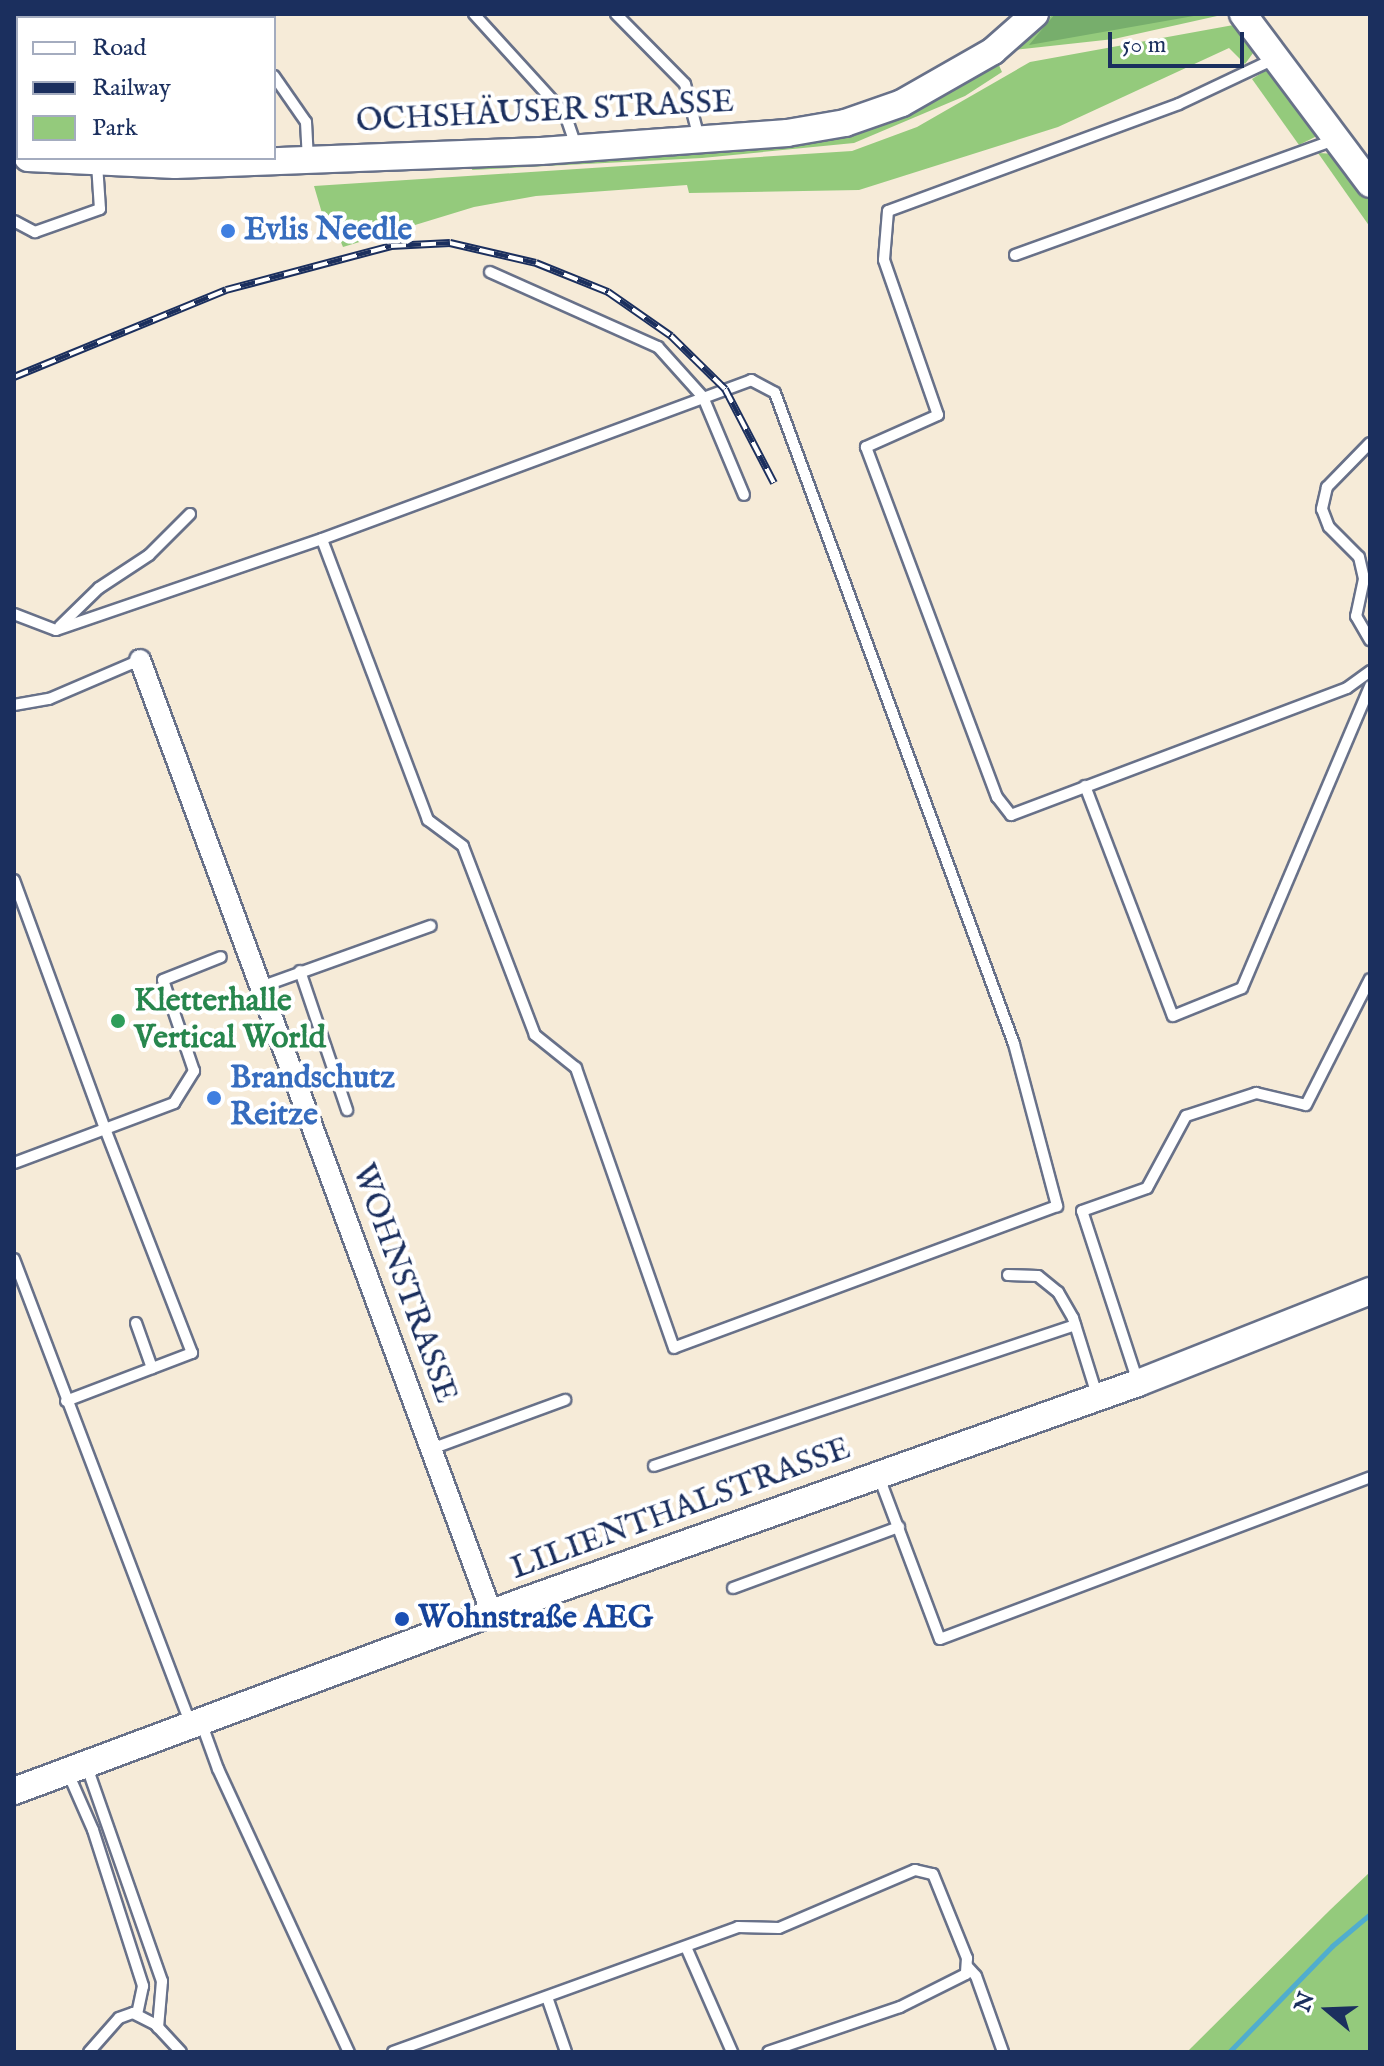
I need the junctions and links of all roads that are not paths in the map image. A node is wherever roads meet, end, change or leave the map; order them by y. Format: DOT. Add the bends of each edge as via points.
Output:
graph roads {
  1 [pos="474,14"];
  2 [pos="616,14"];
  3 [pos="1035,14"];
  4 [pos="1243,14"];
  5 [pos="1275,58"];
  6 [pos="276,79"];
  7 [pos="700,139"];
  8 [pos="1337,140"];
  9 [pos="576,146"];
  10 [pos="51,160"];
  11 [pos="308,160"];
  12 [pos="97,164"];
  13 [pos="1370,184"];
  14 [pos="14,221"];
  15 [pos="1015,255"];
  16 [pos="490,272"];
  17 [pos="703,397"];
  18 [pos="1370,443"];
  19 [pos="744,495"];
  20 [pos="190,514"];
  21 [pos="322,539"];
  22 [pos="14,614"];
  23 [pos="56,630"];
  24 [pos="1370,640"];
  25 [pos="140,660"];
  26 [pos="1370,671"];
  27 [pos="1370,686"];
  28 [pos="14,705"];
  29 [pos="1085,786"];
  30 [pos="14,880"];
  31 [pos="431,926"];
  32 [pos="221,957"];
  33 [pos="300,971"];
  34 [pos="1370,979"];
  35 [pos="263,986"];
  36 [pos="347,1110"];
  37 [pos="105,1129"];
  38 [pos="14,1163"];
  39 [pos="14,1259"];
  40 [pos="1008,1275"];
  41 [pos="1370,1291"];
  42 [pos="136,1323"];
  43 [pos="1075,1325"];
  44 [pos="152,1368"];
  45 [pos="1138,1383"];
  46 [pos="1098,1397"];
  47 [pos="565,1400"];
  48 [pos="66,1401"];
  49 [pos="431,1449"];
  50 [pos="654,1466"];
  51 [pos="878,1475"];
  52 [pos="1370,1477"];
  53 [pos="899,1527"];
  54 [pos="733,1588"];
  55 [pos="492,1614"];
  56 [pos="196,1723"];
  57 [pos="77,1768"];
  58 [pos="14,1791"];
  59 [pos="686,1947"];
  60 [pos="967,1966"];
  61 [pos="548,2000"];
  62 [pos="137,2014"];
  63 [pos="158,2028"];
  64 [pos="782,2050"];
  65 [pos="89,2052"];
  66 [pos="181,2052"];
  67 [pos="349,2052"];
  68 [pos="393,2052"];
  69 [pos="566,2052"];
  70 [pos="732,2052"];
  71 [pos="768,2052"];
  72 [pos="1003,2052"];
  1 -- 9 [label="lane" via="565,114"];
  2 -- 7 [label="lane" via="685,84"];
  3 -- 7 [label="main road, OCHSHÄUSER STRASSE" via="993,51 902,103 831,126"];
  4 -- 5 [label="main road"];
  5 -- 8 [label="main road"];
  5 -- 29 [label="lane" via="1179,104 888,211 884,260 938,415 866,447 997,797 1011,815"];
  6 -- 11 [label="lane" via="306,122"];
  7 -- 9 [label="main road, OCHSHÄUSER STRASSE"];
  8 -- 13 [label="main road"];
  8 -- 15 [label="lane"];
  9 -- 11 [label="main road, OCHSHÄUSER STRASSE"];
  10 -- 12 [label="main road, OCHSHÄUSER STRASSE"];
  11 -- 12 [label="main road, OCHSHÄUSER STRASSE"];
  12 -- 14 [label="lane" via="100,209 35,232"];
  16 -- 17 [label="lane" via="658,347"];
  17 -- 19 [label="lane"];
  17 -- 21 [label="lane"];
  17 -- 21 [label="lane" via="751,380 775,393 1014,1044 1057,1206 674,1348 576,1068 535,1035 463,846 428,820"];
  18 -- 24 [label="lane" via="1327,487 1322,509 1329,527 1359,557 1364,579 1356,616"];
  20 -- 23 [label="lane" via="149,555 99,588"];
  21 -- 23 [label="lane"];
  22 -- 23 [label="lane"];
  25 -- 28 [label="lane" via="49,699"];
  25 -- 35 [label="street, WOHNSTRASSE"];
  26 -- 29 [label="lane" via="1347,688"];
  27 -- 29 [label="lane" via="1242,988 1173,1016"];
  30 -- 37 [label="lane"];
  31 -- 33 [label="lane"];
  32 -- 37 [label="lane" via="163,980 194,1071 174,1103"];
  33 -- 35 [label="lane"];
  33 -- 36 [label="lane"];
  34 -- 45 [label="lane" via="1306,1105 1256,1093 1186,1116 1147,1188 1082,1211"];
  35 -- 49 [label="street, WOHNSTRASSE"];
  37 -- 38 [label="lane"];
  37 -- 44 [label="lane" via="192,1353"];
  39 -- 48 [label="lane"];
  40 -- 43 [label="lane" via="1029,1273 1050,1282"];
  41 -- 45 [label="main road, LILIENTHALSTRASSE"];
  42 -- 44 [label="lane"];
  43 -- 46 [label="lane"];
  43 -- 50 [label="lane"];
  44 -- 48 [label="lane"];
  45 -- 46 [label="main road, LILIENTHALSTRASSE"];
  46 -- 51 [label="main road, LILIENTHALSTRASSE"];
  47 -- 49 [label="lane"];
  48 -- 56 [label="lane"];
  49 -- 55 [label="street, WOHNSTRASSE"];
  51 -- 53 [label="lane"];
  51 -- 55 [label="main road, LILIENTHALSTRASSE"];
  52 -- 53 [label="lane" via="940,1639"];
  53 -- 54 [label="lane"];
  55 -- 56 [label="main road, LILIENTHALSTRASSE"];
  56 -- 57 [label="main road, LILIENTHALSTRASSE"];
  56 -- 67 [label="lane"];
  57 -- 58 [label="main road, LILIENTHALSTRASSE"];
  57 -- 62 [label="lane" via="143,1986"];
  57 -- 63 [label="lane" via="162,1981"];
  59 -- 60 [label="lane" via="738,1927 779,1928 926,1870 933,1874"];
  59 -- 61 [label="lane"];
  59 -- 70 [label="lane"];
  60 -- 64 [label="lane" via="955,1984"];
  60 -- 72 [label="lane" via="976,1976"];
  61 -- 68 [label="lane"];
  61 -- 69 [label="lane"];
  62 -- 63 [label="lane"];
  62 -- 65 [label="lane" via="119,2018"];
  63 -- 66 [label="lane"];
  64 -- 71 [label="lane"];
}
